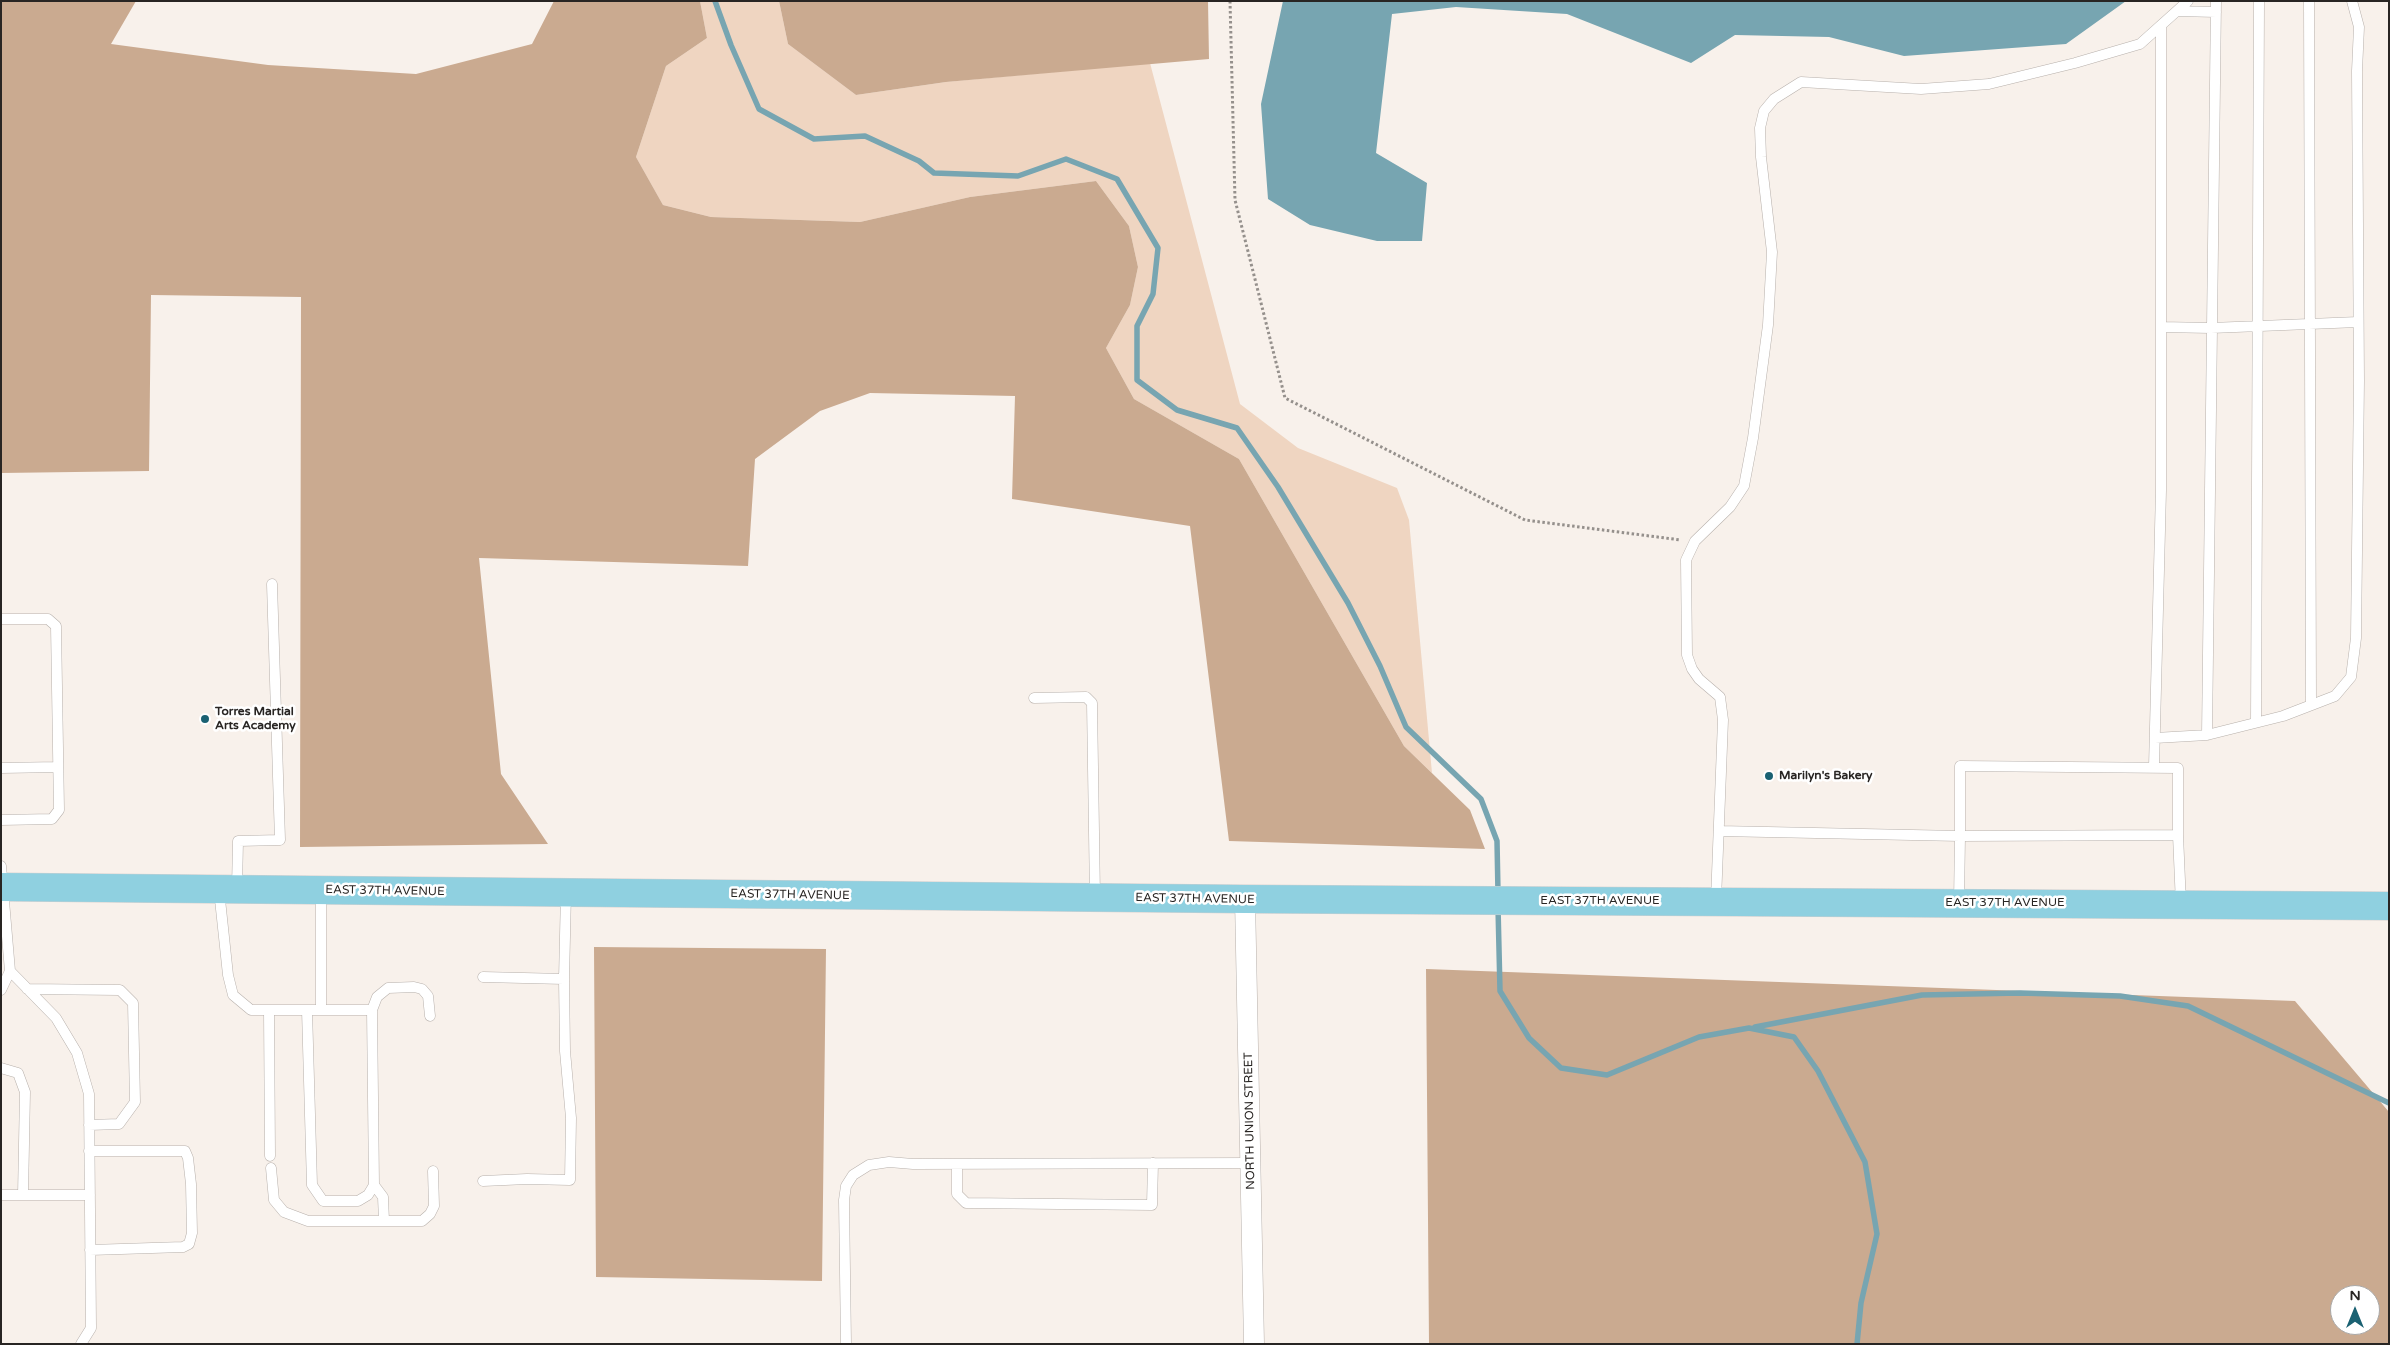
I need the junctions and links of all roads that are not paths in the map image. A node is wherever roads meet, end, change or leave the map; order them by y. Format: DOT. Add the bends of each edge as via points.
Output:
graph roads {
  1 [pos="2188,1"];
  2 [pos="2260,1"];
  3 [pos="2309,1"];
  4 [pos="2352,1"];
  5 [pos="2216,7"];
  6 [pos="2178,11"];
  7 [pos="2160,27"];
  8 [pos="2358,322"];
  9 [pos="2310,324"];
  10 [pos="2258,326"];
  11 [pos="2162,327"];
  12 [pos="2211,328"];
  13 [pos="272,584"];
  14 [pos="1,618"];
  15 [pos="1034,698"];
  16 [pos="2311,705"];
  17 [pos="2256,722"];
  18 [pos="2206,735"];
  19 [pos="2155,738"];
  20 [pos="58,767"];
  21 [pos="2154,767"];
  22 [pos="1,768"];
  23 [pos="1,820"];
  24 [pos="1719,831"];
  25 [pos="2178,835"];
  26 [pos="1960,836"];
  27 [pos="2,880"];
  28 [pos="228,889"];
  29 [pos="321,890"];
  30 [pos="566,892"];
  31 [pos="1095,898"];
  32 [pos="1245,899"];
  33 [pos="1716,901"];
  34 [pos="1959,903"];
  35 [pos="2181,904"];
  36 [pos="2389,906"];
  37 [pos="10,971"];
  38 [pos="483,977"];
  39 [pos="564,979"];
  40 [pos="27,989"];
  41 [pos="1,990"];
  42 [pos="269,1010"];
  43 [pos="307,1010"];
  44 [pos="321,1010"];
  45 [pos="372,1010"];
  46 [pos="430,1016"];
  47 [pos="1,1068"];
  48 [pos="89,1124"];
  49 [pos="89,1151"];
  50 [pos="270,1156"];
  51 [pos="1153,1163"];
  52 [pos="1251,1163"];
  53 [pos="956,1164"];
  54 [pos="271,1168"];
  55 [pos="433,1170"];
  56 [pos="483,1181"];
  57 [pos="374,1184"];
  58 [pos="1,1195"];
  59 [pos="23,1195"];
  60 [pos="90,1195"];
  61 [pos="384,1221"];
  62 [pos="90,1250"];
  63 [pos="81,1344"];
  64 [pos="846,1344"];
  65 [pos="1254,1344"];
  1 -- 6 [label="lane"];
  2 -- 10 [label="lane"];
  3 -- 9 [label="lane"];
  4 -- 8 [label="lane" via="2359,27"];
  5 -- 6 [label="lane"];
  5 -- 12 [label="lane"];
  6 -- 7 [label="lane"];
  7 -- 11 [label="lane"];
  7 -- 24 [label="lane" via="2140,44 2075,64 1989,84 1921,89 1801,82 1774,99 1764,111 1760,128 1761,157 1772,252 1768,326 1753,438 1744,486 1730,507 1695,542 1686,560 1687,655 1699,679 1720,696 1724,720"];
  8 -- 9 [label="lane"];
  8 -- 16 [label="lane" via="2356,638 2351,677 2335,696"];
  9 -- 10 [label="lane"];
  9 -- 16 [label="lane"];
  10 -- 12 [label="lane"];
  10 -- 17 [label="lane"];
  11 -- 12 [label="lane"];
  11 -- 19 [label="lane"];
  12 -- 18 [label="lane"];
  13 -- 28 [label="lane" via="280,840 238,841"];
  14 -- 20 [label="lane" via="48,618 56,626"];
  15 -- 31 [label="lane" via="1086,698 1092,703"];
  16 -- 17 [label="lane"];
  17 -- 18 [label="lane"];
  18 -- 19 [label="lane"];
  19 -- 21 [label="lane"];
  20 -- 22 [label="lane"];
  20 -- 23 [label="lane" via="59,810 52,819"];
  21 -- 25 [label="lane" via="2178,768"];
  21 -- 26 [label="lane" via="1960,766"];
  24 -- 26 [label="lane"];
  24 -- 33 [label="lane"];
  25 -- 26 [label="lane"];
  25 -- 35 [label="lane"];
  26 -- 34 [label="lane"];
  27 -- 28 [label="main road, EAST 37TH AVENUE"];
  27 -- 37 [label="lane"];
  28 -- 29 [label="main road, EAST 37TH AVENUE"];
  28 -- 42 [label="lane" via="228,975 234,995 251,1010"];
  29 -- 30 [label="main road, EAST 37TH AVENUE"];
  29 -- 44 [label="lane"];
  30 -- 31 [label="main road, EAST 37TH AVENUE"];
  30 -- 39 [label="lane"];
  31 -- 32 [label="main road, EAST 37TH AVENUE"];
  32 -- 33 [label="main road, EAST 37TH AVENUE"];
  32 -- 52 [label="street, NORTH UNION STREET"];
  33 -- 34 [label="main road, EAST 37TH AVENUE"];
  34 -- 35 [label="main road, EAST 37TH AVENUE"];
  35 -- 36 [label="main road, EAST 37TH AVENUE"];
  37 -- 40 [label="lane"];
  37 -- 41 [label="lane"];
  38 -- 39 [label="lane"];
  39 -- 56 [label="lane" via="565,1051 571,1118 570,1180"];
  40 -- 48 [label="lane" via="56,1018 77,1053 89,1094"];
  40 -- 48 [label="lane" via="120,990 133,1003 135,1102 119,1124"];
  42 -- 43 [label="lane"];
  42 -- 50 [label="lane"];
  43 -- 44 [label="lane"];
  43 -- 57 [label="lane" via="312,1185 323,1201 340,1202 358,1201 368,1195"];
  44 -- 45 [label="lane"];
  45 -- 46 [label="lane" via="377,997 388,988 414,986 428,996"];
  45 -- 57 [label="lane"];
  47 -- 59 [label="lane" via="18,1073 25,1092"];
  48 -- 49 [label="lane"];
  49 -- 60 [label="lane"];
  49 -- 62 [label="lane" via="185,1151 191,1184 192,1233 189,1244 182,1247"];
  51 -- 52 [label="lane"];
  51 -- 53 [label="lane"];
  51 -- 53 [label="lane" via="1152,1205 966,1204 957,1194"];
  52 -- 65 [label="street, NORTH UNION STREET"];
  53 -- 64 [label="lane" via="889,1162 869,1165 853,1175 846,1186"];
  54 -- 61 [label="lane" via="274,1200 284,1212 308,1221"];
  55 -- 61 [label="lane" via="434,1206 430,1214 422,1221"];
  57 -- 61 [label="lane" via="383,1197"];
  58 -- 59 [label="lane"];
  59 -- 60 [label="lane"];
  60 -- 62 [label="lane"];
  62 -- 63 [label="lane" via="91,1328"];
}
